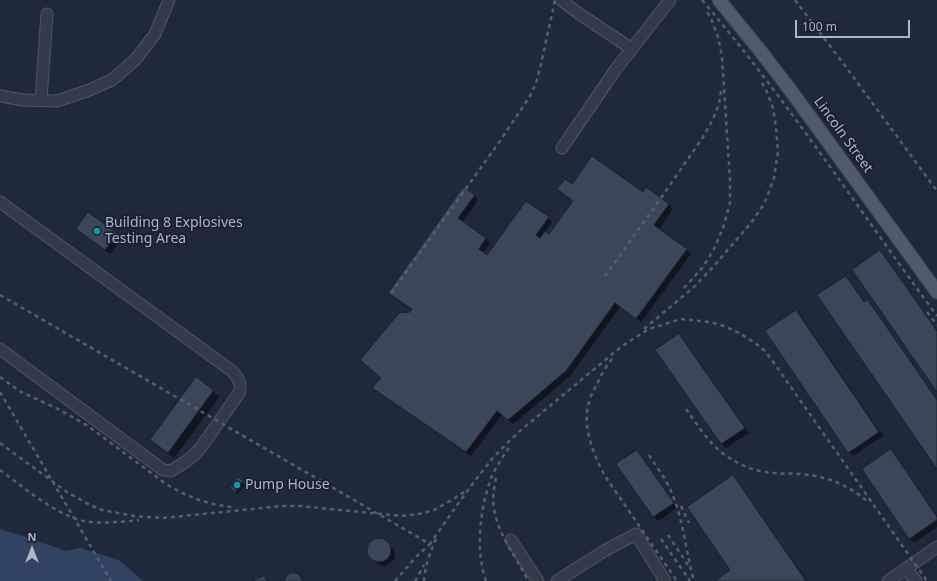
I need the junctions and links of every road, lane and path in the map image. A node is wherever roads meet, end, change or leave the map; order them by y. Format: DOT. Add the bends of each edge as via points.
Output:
graph roads {
  1 [pos="169,0"];
  2 [pos="561,0"];
  3 [pos="670,0"];
  4 [pos="719,0"];
  5 [pos="47,14"];
  6 [pos="632,49"];
  7 [pos="0,96"];
  8 [pos="41,100"];
  9 [pos="562,148"];
  10 [pos="0,202"];
  11 [pos="937,292"];
  12 [pos="0,349"];
  13 [pos="511,540"];
  14 [pos="937,547"];
  15 [pos="906,568"];
  16 [pos="538,581"];
  17 [pos="557,581"];
  18 [pos="665,581"];
  19 [pos="888,581"];
  20 [pos="916,581"];
  1 -- 8 [label="street" via="155,34 135,60 112,80 57,101"];
  2 -- 6 [label="street"];
  3 -- 6 [label="street"];
  4 -- 11 [label="main road, Lincoln Street" via="794,95"];
  5 -- 8 [label="street"];
  6 -- 9 [label="street"];
  7 -- 8 [label="street"];
  10 -- 12 [label="street" via="232,371 237,376 241,388 202,446 188,460 171,471 163,470"];
  13 -- 16 [label="street"];
  14 -- 15 [label="street"];
  15 -- 19 [label="street"];
  15 -- 20 [label="street"];
  17 -- 18 [label="street" via="636,534"];
}
